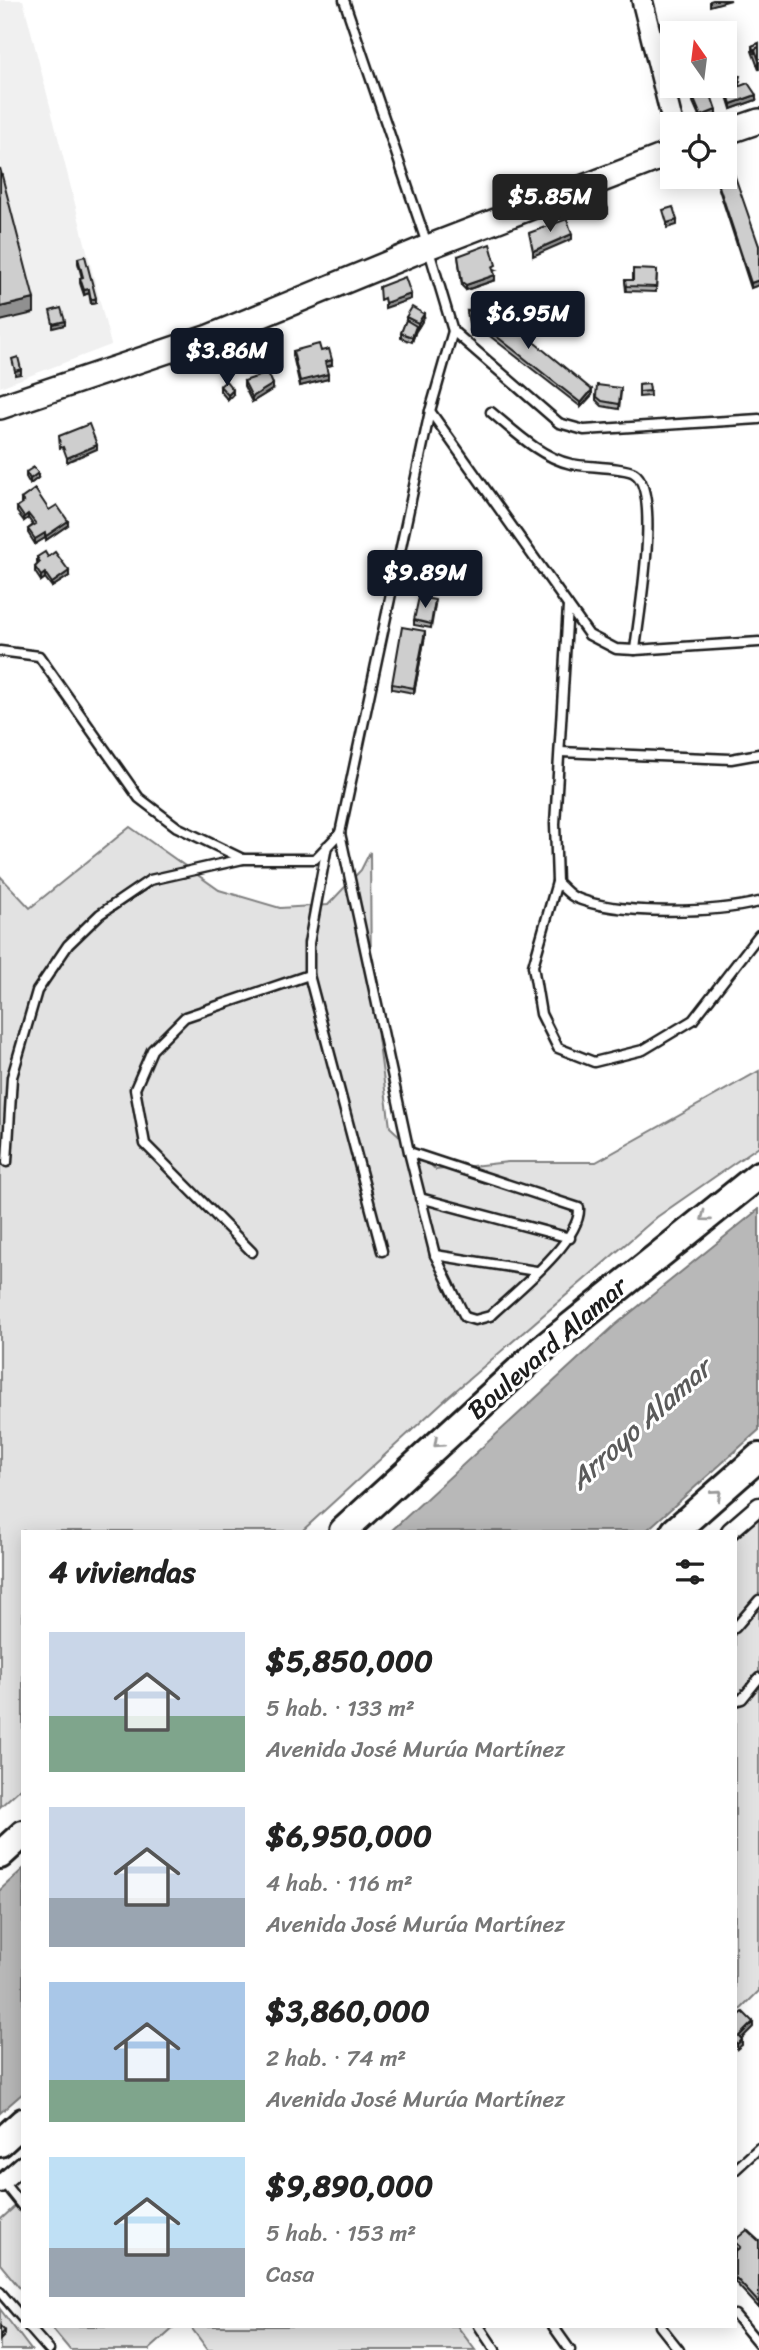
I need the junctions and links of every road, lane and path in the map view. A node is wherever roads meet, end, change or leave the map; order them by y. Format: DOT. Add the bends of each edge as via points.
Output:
graph roads {
  1 [pos="344,0"];
  2 [pos="642,0"];
  3 [pos="671,112"];
  4 [pos="759,121"];
  5 [pos="737,129"];
  6 [pos="660,158"];
  7 [pos="428,247"];
  8 [pos="453,331"];
  9 [pos="0,407"];
  10 [pos="430,411"];
  11 [pos="491,412"];
  12 [pos="759,419"];
  13 [pos="568,606"];
  14 [pos="759,642"];
  15 [pos="635,650"];
  16 [pos="0,651"];
  17 [pos="560,752"];
  18 [pos="759,754"];
  19 [pos="340,833"];
  20 [pos="327,846"];
  21 [pos="243,859"];
  22 [pos="557,882"];
  23 [pos="759,902"];
  24 [pos="759,935"];
  25 [pos="309,975"];
  26 [pos="409,1152"];
  27 [pos="6,1162"];
  28 [pos="759,1175"];
  29 [pos="420,1198"];
  30 [pos="570,1238"];
  31 [pos="382,1251"];
  32 [pos="252,1252"];
  33 [pos="435,1255"];
  34 [pos="536,1271"];
  35 [pos="759,1457"];
  36 [pos="759,1506"];
  37 [pos="345,1530"];
  38 [pos="676,1530"];
  39 [pos="731,1530"];
  40 [pos="759,1600"];
  41 [pos="737,1626"];
  42 [pos="759,1678"];
  43 [pos="737,1700"];
  44 [pos="21,1836"];
  45 [pos="0,1855"];
  46 [pos="21,2124"];
  47 [pos="0,2143"];
  48 [pos="759,2148"];
  49 [pos="21,2166"];
  50 [pos="737,2168"];
  51 [pos="1,2183"];
  52 [pos="21,2205"];
  53 [pos="0,2292"];
  54 [pos="21,2317"];
  55 [pos="737,2317"];
  56 [pos="30,2328"];
  57 [pos="480,2328"];
  58 [pos="554,2328"];
  59 [pos="662,2328"];
  60 [pos="759,2344"];
  61 [pos="49,2350"];
  62 [pos="495,2350"];
  63 [pos="570,2350"];
  64 [pos="678,2350"];
  1 -- 7 [label="lane"];
  2 -- 3 [label="street"];
  4 -- 5 [label="main road"];
  6 -- 7 [label="main road"];
  7 -- 8 [label="lane"];
  7 -- 9 [label="main road" via="209,337"];
  8 -- 10 [label="lane"];
  8 -- 12 [label="lane" via="559,423 584,430"];
  10 -- 13 [label="lane"];
  10 -- 19 [label="lane"];
  11 -- 15 [label="lane" via="535,447 567,463 633,472 644,482 649,511"];
  13 -- 15 [label="lane" via="589,635 616,649"];
  13 -- 17 [label="lane"];
  14 -- 15 [label="lane"];
  16 -- 21 [label="lane" via="40,656 139,798 177,827"];
  17 -- 18 [label="lane" via="731,759"];
  17 -- 22 [label="lane"];
  19 -- 20 [label="lane"];
  19 -- 26 [label="lane"];
  20 -- 21 [label="lane" via="314,859"];
  20 -- 25 [label="lane" via="309,943"];
  21 -- 27 [label="lane" via="150,880 100,914 68,945 37,991 12,1077"];
  22 -- 23 [label="lane" via="573,896 625,910 739,907"];
  22 -- 24 [label="lane" via="533,966 541,1014 558,1048 594,1062 643,1050 693,1020"];
  25 -- 31 [label="lane"];
  25 -- 32 [label="lane" via="185,1017 152,1050 135,1089 145,1144"];
  26 -- 29 [label="lane"];
  26 -- 30 [label="lane" via="579,1208 580,1219"];
  28 -- 37 [label="highway, Boulevard Alamar, one-way" via="541,1350"];
  29 -- 30 [label="lane"];
  29 -- 33 [label="lane"];
  30 -- 34 [label="lane"];
  33 -- 34 [label="lane"];
  33 -- 34 [label="lane" via="465,1317 475,1320 490,1316"];
  38 -- 35 [label="highway, one-way"];
  36 -- 39 [label="street"];
  40 -- 41 [label="lane"];
  42 -- 43 [label="lane"];
  44 -- 45 [label="highway"];
  46 -- 47 [label="highway"];
  48 -- 50 [label="lane"];
  49 -- 51 [label="street"];
  51 -- 52 [label="lane"];
  53 -- 54 [label="lane"];
  55 -- 60 [label="lane"];
  56 -- 61 [label="lane"];
  57 -- 62 [label="lane"];
  58 -- 63 [label="lane"];
  59 -- 64 [label="lane"];
}
